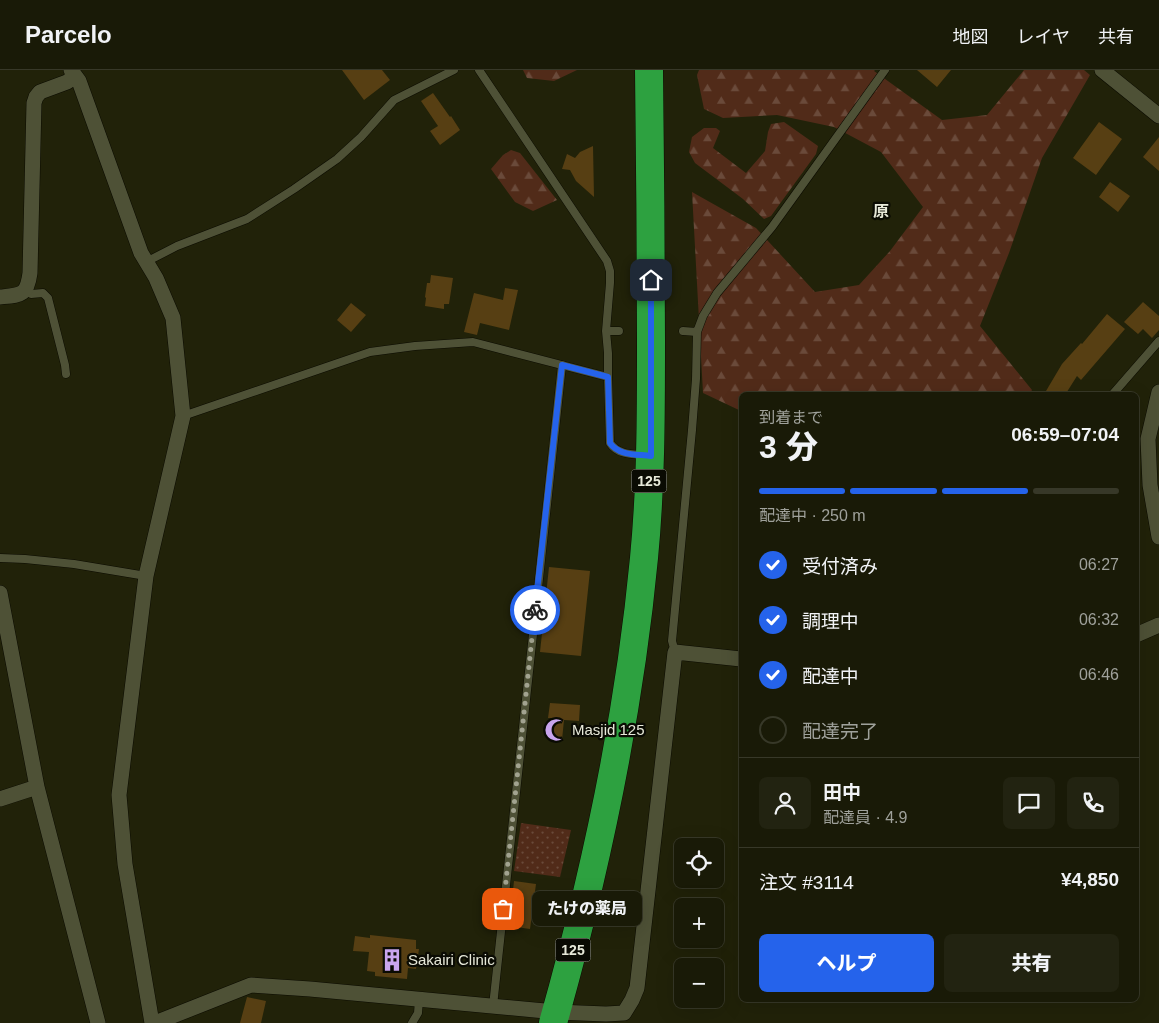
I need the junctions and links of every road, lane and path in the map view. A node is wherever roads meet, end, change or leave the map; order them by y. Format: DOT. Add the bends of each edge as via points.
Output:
graph roads {
  1 [pos="454,70"];
  2 [pos="479,70"];
  3 [pos="649,70"];
  4 [pos="885,70"];
  5 [pos="1102,70"];
  6 [pos="73,73"];
  7 [pos="1159,116"];
  8 [pos="146,262"];
  9 [pos="25,291"];
  10 [pos="0,297"];
  11 [pos="606,331"];
  12 [pos="619,331"];
  13 [pos="683,331"];
  14 [pos="697,332"];
  15 [pos="1159,341"];
  16 [pos="562,365"];
  17 [pos="66,374"];
  18 [pos="608,377"];
  19 [pos="1115,392"];
  20 [pos="1159,392"];
  21 [pos="183,416"];
  22 [pos="651,456"];
  23 [pos="1159,537"];
  24 [pos="0,558"];
  25 [pos="146,576"];
  26 [pos="0,593"];
  27 [pos="1159,625"];
  28 [pos="1139,633"];
  29 [pos="675,652"];
  30 [pos="739,659"];
  31 [pos="37,787"];
  32 [pos="0,799"];
  33 [pos="419,1000"];
  34 [pos="493,1006"];
  35 [pos="554,1018"];
  36 [pos="98,1023"];
  37 [pos="154,1023"];
  38 [pos="412,1023"];
  1 -- 8 [label="lane" via="394,100 337,159 294,190 247,219"];
  2 -- 11 [label="lane" via="607,260 610,283"];
  3 -- 22 [label="highway, 125"];
  4 -- 14 [label="lane" via="772,227 717,293"];
  5 -- 7 [label="street"];
  6 -- 8 [label="street" via="79,81"];
  6 -- 9 [label="street" via="67,82 40,92 34,103 30,273"];
  8 -- 21 [label="street" via="173,318"];
  9 -- 10 [label="street"];
  9 -- 17 [label="lane" via="48,298"];
  11 -- 12 [label="lane"];
  11 -- 18 [label="lane"];
  13 -- 14 [label="lane"];
  14 -- 29 [label="lane" via="692,430 672,641"];
  15 -- 19 [label="lane"];
  16 -- 18 [label="lane"];
  16 -- 21 [label="lane" via="473,342 370,352"];
  16 -- 34 [label="lane"];
  18 -- 22 [label="lane" via="610,443 625,453"];
  20 -- 23 [label="street" via="1148,439 1150,485"];
  21 -- 25 [label="street"];
  22 -- 35 [label="highway, 125" via="644,558 630,673 602,830"];
  24 -- 25 [label="lane" via="74,564"];
  25 -- 37 [label="street" via="119,795 125,864"];
  26 -- 31 [label="street"];
  27 -- 28 [label="street"];
  29 -- 30 [label="street"];
  29 -- 35 [label="street" via="637,988 624,1013"];
  31 -- 32 [label="street"];
  31 -- 36 [label="street"];
  33 -- 34 [label="street"];
  33 -- 37 [label="street" via="251,985"];
  33 -- 38 [label="lane" via="418,1013"];
  34 -- 35 [label="street"];
}
